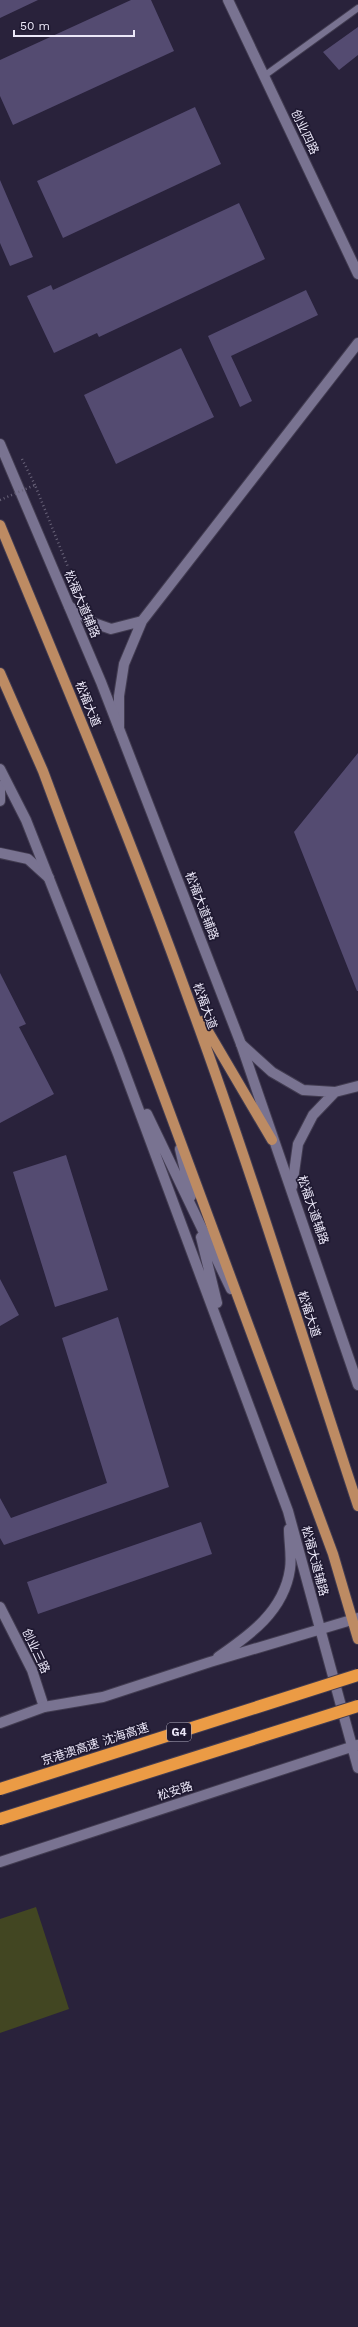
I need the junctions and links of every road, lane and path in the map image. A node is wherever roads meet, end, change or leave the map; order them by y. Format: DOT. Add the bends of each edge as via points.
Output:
graph roads {
  1 [pos="228,0"];
  2 [pos="358,8"];
  3 [pos="264,76"];
  4 [pos="358,274"];
  5 [pos="358,343"];
  6 [pos="0,444"];
  7 [pos="20,454"];
  8 [pos="34,485"];
  9 [pos="0,500"];
  10 [pos="0,525"];
  11 [pos="68,567"];
  12 [pos="69,606"];
  13 [pos="142,621"];
  14 [pos="0,673"];
  15 [pos="119,728"];
  16 [pos="0,769"];
  17 [pos="0,786"];
  18 [pos="0,800"];
  19 [pos="0,853"];
  20 [pos="49,878"];
  21 [pos="190,1002"];
  22 [pos="241,1044"];
  23 [pos="118,1054"];
  24 [pos="358,1086"];
  25 [pos="335,1092"];
  26 [pos="171,1116"];
  27 [pos="272,1140"];
  28 [pos="292,1187"];
  29 [pos="196,1216"];
  30 [pos="248,1325"];
  31 [pos="233,1365"];
  32 [pos="358,1385"];
  33 [pos="358,1506"];
  34 [pos="288,1511"];
  35 [pos="0,1607"];
  36 [pos="355,1619"];
  37 [pos="320,1630"];
  38 [pos="358,1639"];
  39 [pos="210,1662"];
  40 [pos="358,1675"];
  41 [pos="358,1706"];
  42 [pos="44,1708"];
  43 [pos="0,1723"];
  44 [pos="355,1745"];
  45 [pos="358,1768"];
  46 [pos="0,1789"];
  47 [pos="0,1819"];
  48 [pos="0,1862"];
  1 -- 3 [label="main road, 创业四路"];
  2 -- 3 [label="lane"];
  3 -- 4 [label="main road, 创业四路"];
  5 -- 13 [label="main road"];
  6 -- 12 [label="main road, 松福大道辅路"];
  7 -- 8 [label="path"];
  8 -- 9 [label="path, bridge"];
  8 -- 11 [label="path, bridge"];
  10 -- 21 [label="main road, 松福大道" via="79,715"];
  12 -- 13 [label="main road" via="91,622 111,629"];
  12 -- 15 [label="main road, 松福大道辅路"];
  13 -- 15 [label="main road" via="124,664 119,696"];
  14 -- 26 [label="main road" via="43,771"];
  15 -- 22 [label="main road, 松福大道辅路"];
  16 -- 20 [label="main road, 松福大道辅路" via="26,820"];
  17 -- 18 [label="main road"];
  19 -- 20 [label="main road" via="28,859"];
  20 -- 23 [label="main road, 松福大道辅路"];
  21 -- 27 [label="main road"];
  21 -- 33 [label="main road, 松福大道"];
  22 -- 25 [label="main road" via="272,1072 302,1090"];
  22 -- 27 [label="main road, 松福大道辅路"];
  23 -- 29 [label="main road, 松福大道辅路"];
  23 -- 31 [label="main road, 松福大道辅路"];
  24 -- 25 [label="main road"];
  25 -- 28 [label="main road" via="313,1115 298,1144"];
  26 -- 29 [label="main road, 松福大道辅路"];
  26 -- 30 [label="main road"];
  27 -- 28 [label="main road, 松福大道辅路"];
  28 -- 32 [label="main road, 松福大道辅路"];
  29 -- 30 [label="main road, 松福大道辅路"];
  29 -- 31 [label="main road, 松福大道辅路"];
  30 -- 36 [label="main road"];
  31 -- 34 [label="main road, 松福大道辅路"];
  34 -- 37 [label="main road, 松福大道辅路"];
  34 -- 39 [label="main road" via="290,1569 278,1606 251,1634"];
  35 -- 42 [label="main road, 创业三路" via="32,1670"];
  36 -- 37 [label="main road"];
  36 -- 38 [label="main road"];
  37 -- 39 [label="main road"];
  37 -- 44 [label="main road, 松福大道辅路"];
  39 -- 42 [label="main road" via="103,1697"];
  40 -- 46 [label="highway, 京港澳高速 沈海高速 / G4, bridge"];
  41 -- 47 [label="highway, G4, bridge"];
  42 -- 43 [label="main road"];
  44 -- 45 [label="main road, 松福大道辅路"];
  44 -- 48 [label="main road, 松安路"];
}
